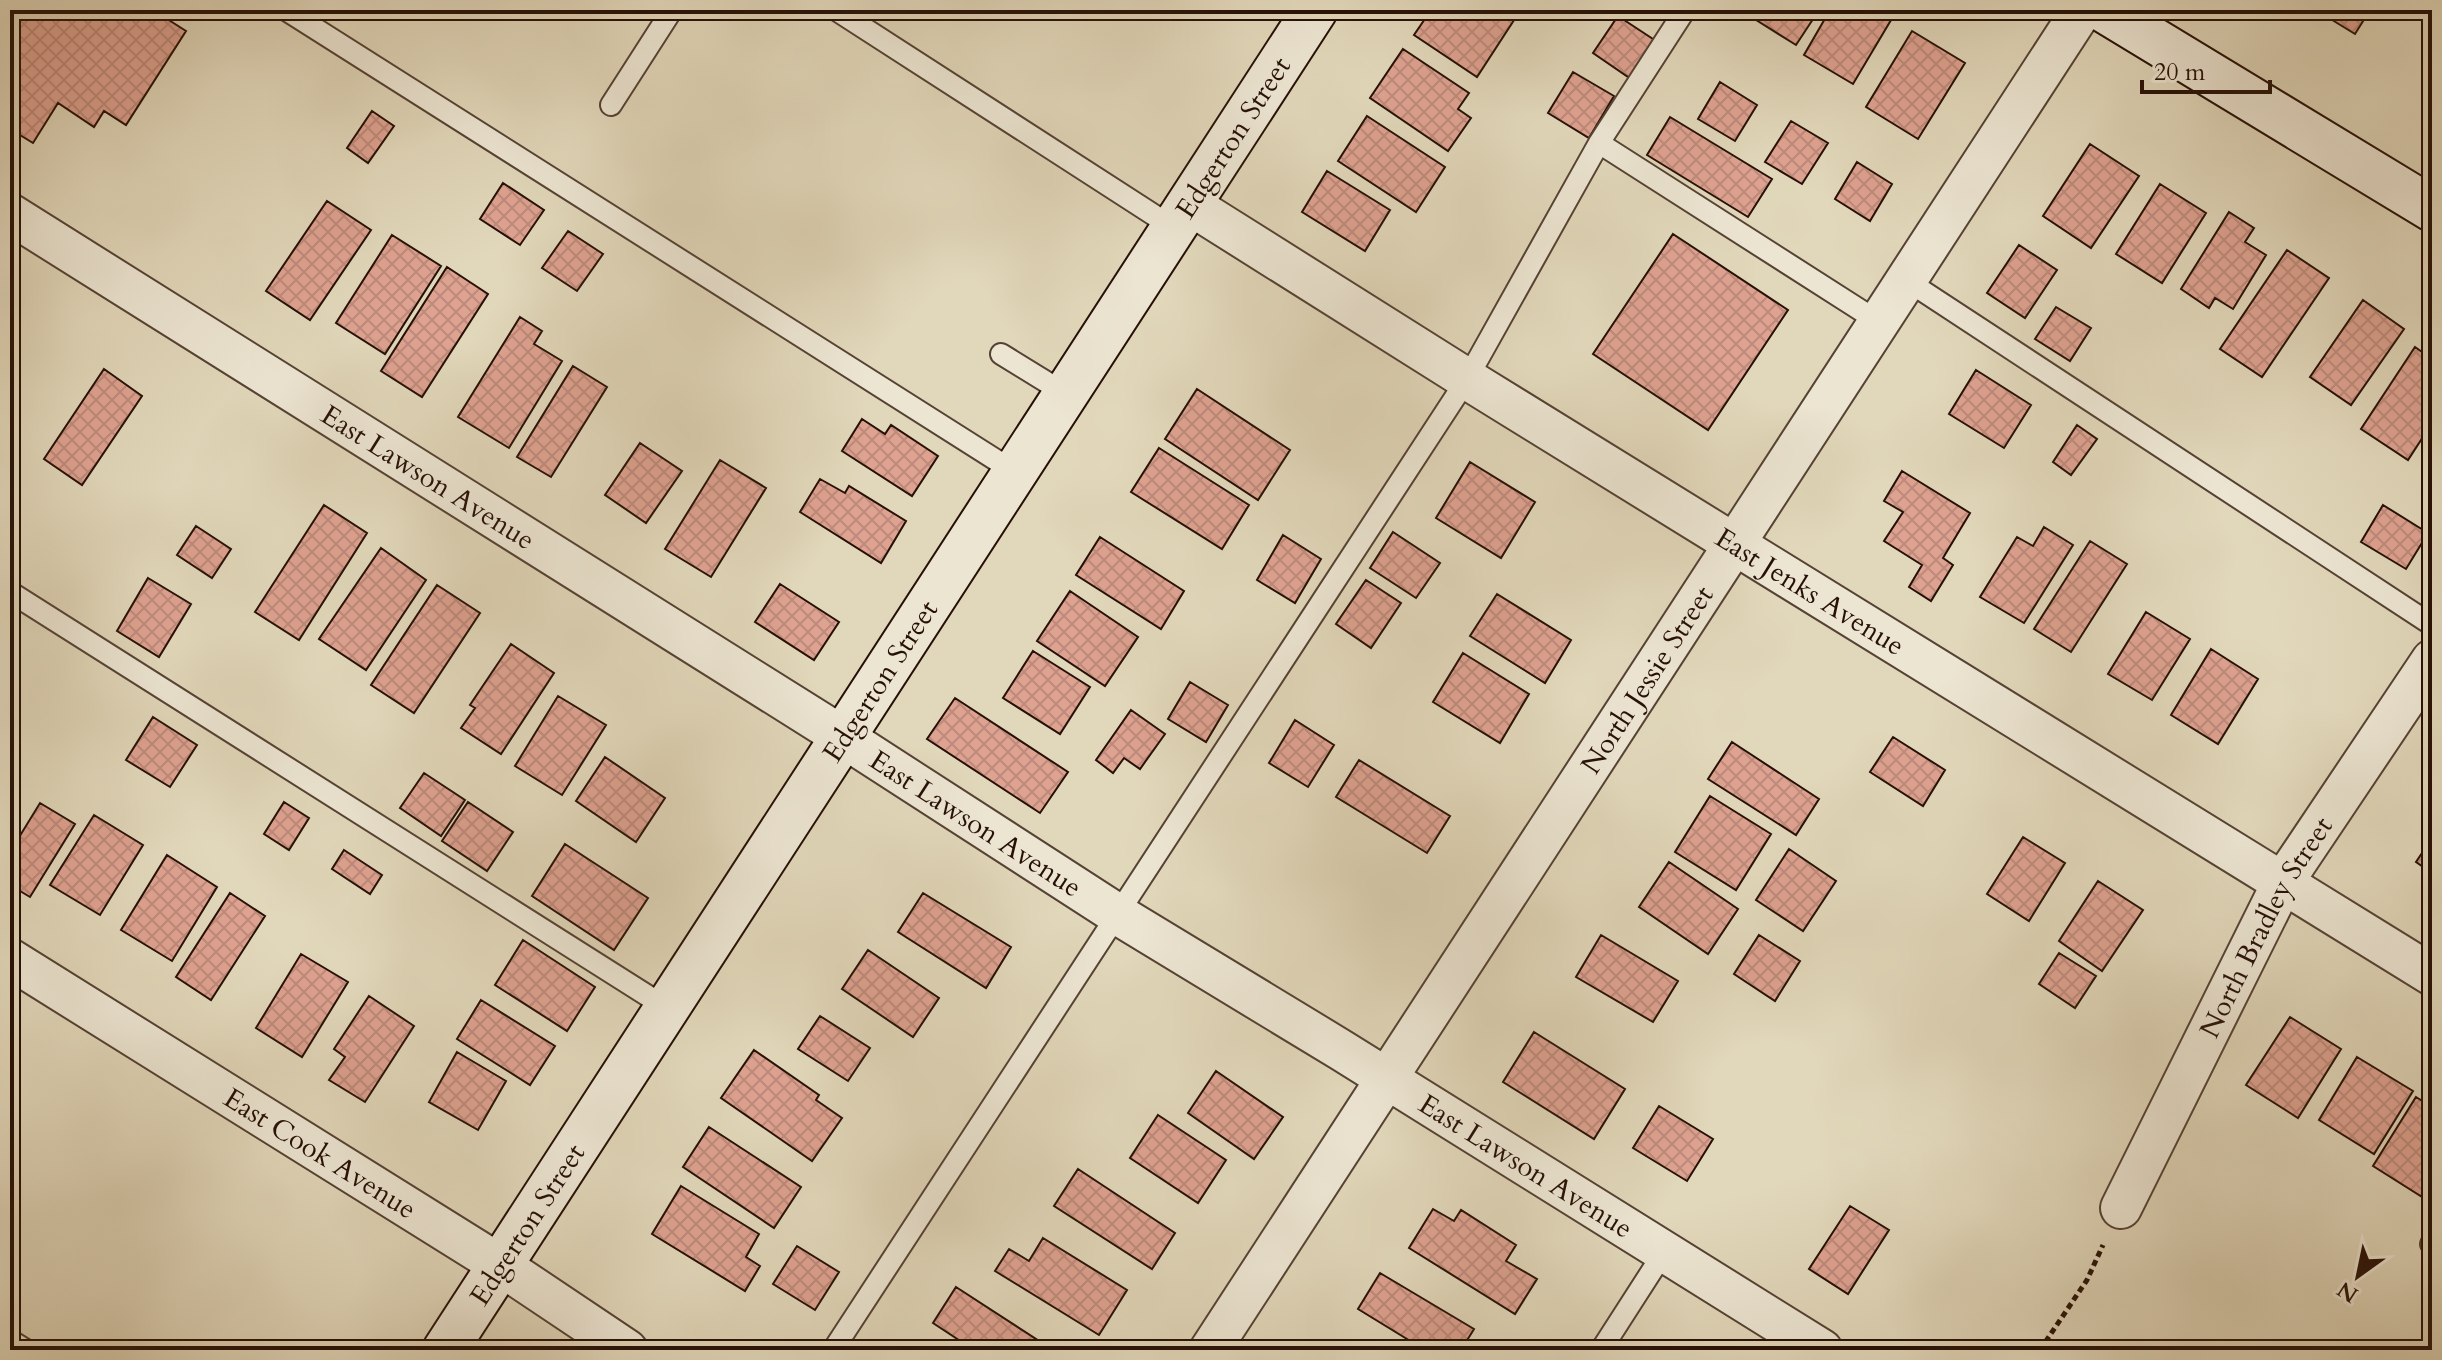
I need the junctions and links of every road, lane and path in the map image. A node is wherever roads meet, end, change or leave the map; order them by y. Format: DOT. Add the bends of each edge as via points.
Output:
graph roads {
  1 [pos="286,10"];
  2 [pos="672,10"];
  3 [pos="836,10"];
  4 [pos="1315,10"];
  5 [pos="1685,10"];
  6 [pos="2082,10"];
  7 [pos="2104,10"];
  8 [pos="611,105"];
  9 [pos="1599,143"];
  10 [pos="2432,209"];
  11 [pos="10,214"];
  12 [pos="1181,216"];
  13 [pos="1906,280"];
  14 [pos="1879,322"];
  15 [pos="1001,354"];
  16 [pos="1467,379"];
  17 [pos="1066,394"];
  18 [pos="1015,472"];
  19 [pos="1736,543"];
  20 [pos="10,592"];
  21 [pos="2432,625"];
  22 [pos="2432,660"];
  23 [pos="843,737"];
  24 [pos="2283,882"];
  25 [pos="1117,914"];
  26 [pos="10,959"];
  27 [pos="2432,975"];
  28 [pos="667,1008"];
  29 [pos="1387,1079"];
  30 [pos="2121,1208"];
  31 [pos="1664,1252"];
  32 [pos="500,1265"];
  33 [pos="10,1340"];
  34 [pos="26,1350"];
  35 [pos="445,1350"];
  36 [pos="627,1350"];
  37 [pos="833,1350"];
  38 [pos="1210,1350"];
  39 [pos="1601,1350"];
  40 [pos="1822,1350"];
  41 [pos="2040,1350"];
  1 -- 18 [label="lane"];
  2 -- 8 [label="lane"];
  3 -- 12 [label="lane"];
  4 -- 12 [label="street, Edgerton Street"];
  5 -- 9 [label="lane"];
  6 -- 13 [label="street, North Jessie Street"];
  7 -- 10 [label="street"];
  9 -- 14 [label="lane"];
  9 -- 16 [label="lane"];
  11 -- 23 [label="street, East Lawson Avenue"];
  12 -- 16 [label="street, East Jenks Avenue"];
  12 -- 17 [label="street, Edgerton Street"];
  13 -- 14 [label="street, North Jessie Street"];
  13 -- 21 [label="lane"];
  14 -- 19 [label="street, North Jessie Street"];
  15 -- 17 [label="lane"];
  16 -- 19 [label="street, East Jenks Avenue"];
  16 -- 25 [label="lane"];
  17 -- 18 [label="street, Edgerton Street"];
  18 -- 23 [label="street, Edgerton Street"];
  19 -- 24 [label="street, East Jenks Avenue"];
  19 -- 29 [label="street, North Jessie Street"];
  20 -- 28 [label="lane"];
  22 -- 24 [label="street, North Bradley Street"];
  23 -- 25 [label="street, East Lawson Avenue"];
  23 -- 28 [label="street, Edgerton Street"];
  24 -- 27 [label="street, East Jenks Avenue"];
  24 -- 30 [label="street, North Bradley Street"];
  25 -- 29 [label="street, East Lawson Avenue"];
  25 -- 37 [label="lane"];
  26 -- 32 [label="street, East Cook Avenue"];
  28 -- 32 [label="street, Edgerton Street"];
  29 -- 31 [label="street, East Lawson Avenue"];
  29 -- 38 [label="street, North Jessie Street"];
  30 -- 41 [label="path" via="2087,1280"];
  31 -- 39 [label="lane"];
  31 -- 40 [label="street, East Lawson Avenue"];
  32 -- 35 [label="street, Edgerton Street"];
  32 -- 36 [label="street, East Cook Avenue"];
  33 -- 34 [label="lane"];
}
